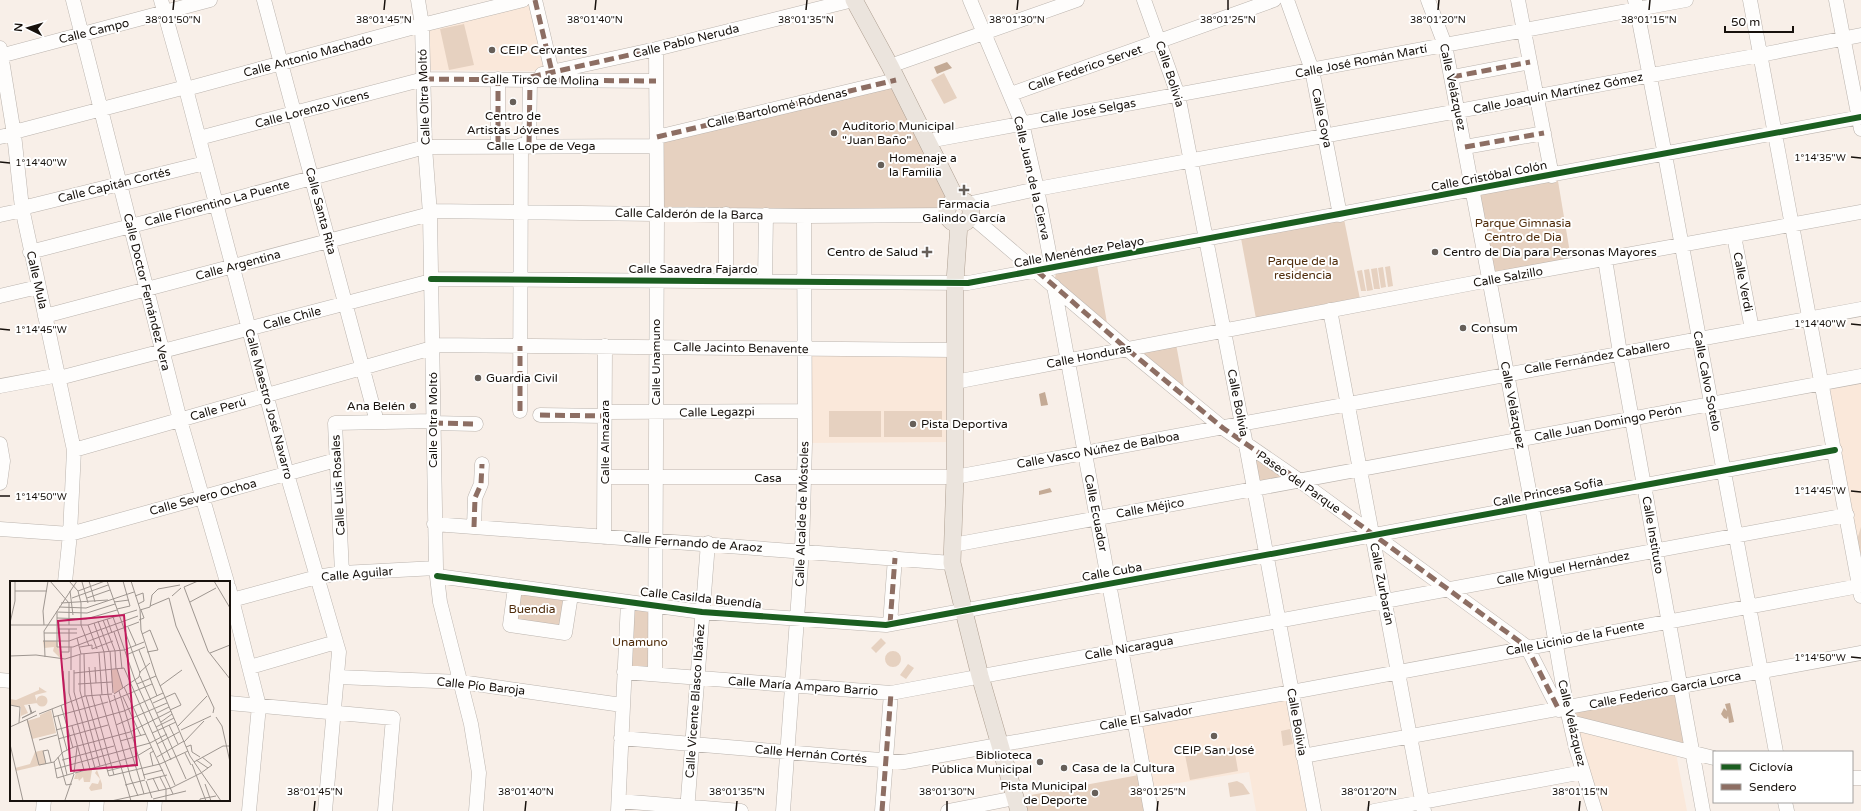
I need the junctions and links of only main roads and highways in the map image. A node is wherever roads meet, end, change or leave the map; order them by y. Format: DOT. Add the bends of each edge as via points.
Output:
graph roads {
  1 [pos="853,0"];
  2 [pos="1017,805"];
  1 -- 2 [label="main road" via="928,141 960,212 955,282 955,477 952,563 980,676"];
}
